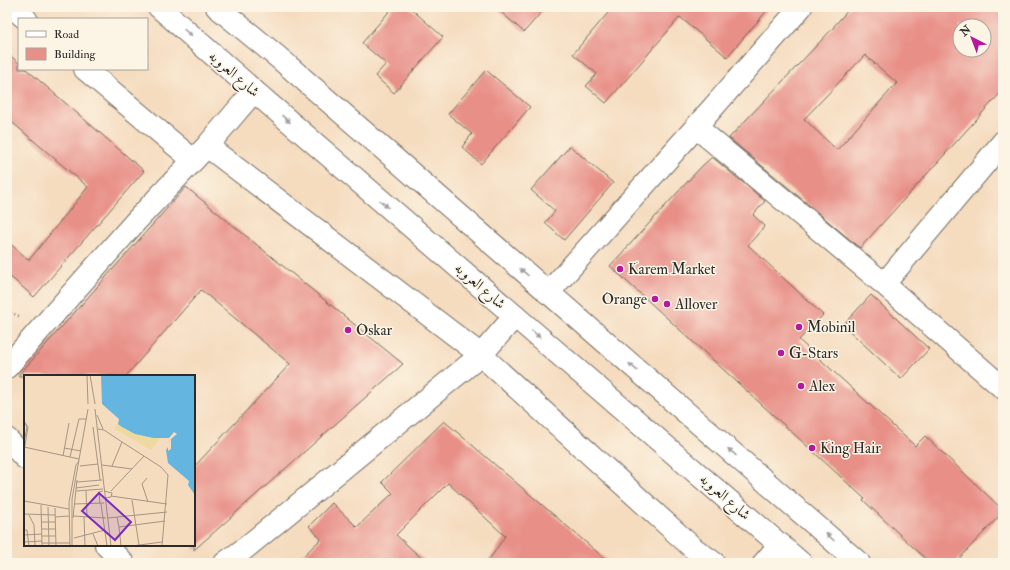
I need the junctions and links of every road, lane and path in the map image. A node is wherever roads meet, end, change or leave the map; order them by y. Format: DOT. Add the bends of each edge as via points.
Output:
graph roads {
  1 [pos="12,7"];
  2 [pos="159,7"];
  3 [pos="217,7"];
  4 [pos="801,7"];
  5 [pos="25,18"];
  6 [pos="86,70"];
  7 [pos="254,91"];
  8 [pos="696,127"];
  9 [pos="1003,142"];
  10 [pos="200,153"];
  11 [pos="884,284"];
  12 [pos="548,293"];
  13 [pos="515,316"];
  14 [pos="481,355"];
  15 [pos="7,367"];
  16 [pos="1003,388"];
  17 [pos="7,439"];
  18 [pos="24,457"];
  19 [pos="780,544"];
  20 [pos="107,546"];
  21 [pos="689,555"];
  22 [pos="122,563"];
  23 [pos="225,563"];
  24 [pos="714,563"];
  25 [pos="764,563"];
  26 [pos="801,563"];
  27 [pos="859,563"];
  1 -- 5 [label="street"];
  2 -- 7 [label="street, شارع العروبه, one-way"];
  12 -- 3 [label="street, one-way"];
  4 -- 8 [label="street"];
  6 -- 10 [label="street"];
  7 -- 10 [label="street"];
  7 -- 13 [label="street, شارع العروبه, one-way"];
  8 -- 11 [label="street"];
  8 -- 12 [label="street"];
  9 -- 11 [label="street"];
  10 -- 14 [label="street"];
  10 -- 15 [label="street"];
  11 -- 16 [label="street"];
  27 -- 12 [label="street, one-way"];
  13 -- 14 [label="street"];
  13 -- 19 [label="street, شارع العروبه, one-way"];
  14 -- 21 [label="street"];
  14 -- 23 [label="street"];
  17 -- 18 [label="street"];
  19 -- 25 [label="street"];
  19 -- 26 [label="street, شارع العروبه"];
  20 -- 22 [label="street"];
  21 -- 24 [label="street"];
}
